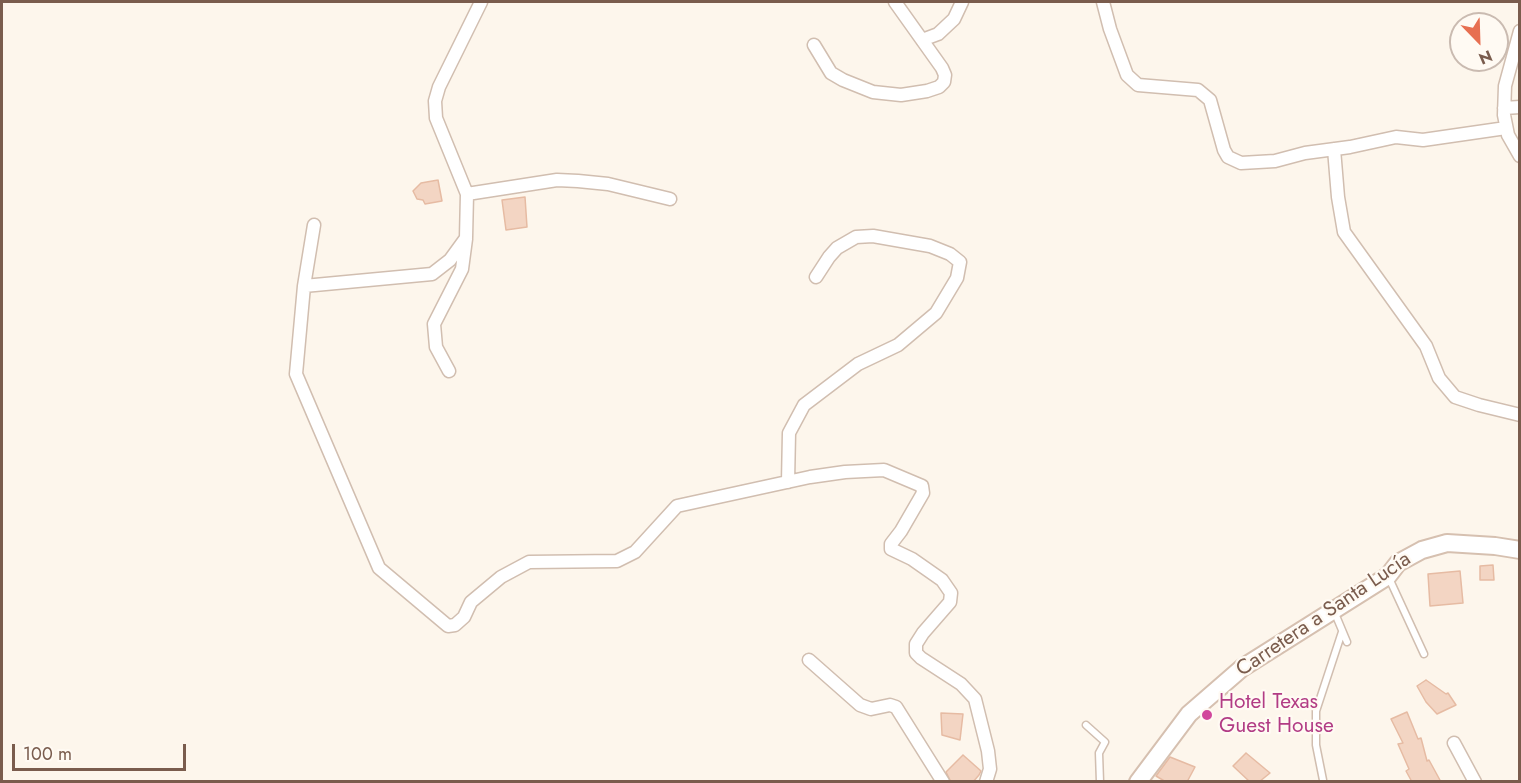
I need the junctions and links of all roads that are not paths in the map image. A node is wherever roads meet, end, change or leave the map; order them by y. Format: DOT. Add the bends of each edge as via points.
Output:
graph roads {
  1 [pos="481,2"];
  2 [pos="895,2"];
  3 [pos="962,2"];
  4 [pos="1103,2"];
  5 [pos="1520,31"];
  6 [pos="922,40"];
  7 [pos="814,45"];
  8 [pos="1520,107"];
  9 [pos="1504,108"];
  10 [pos="1506,128"];
  11 [pos="1334,149"];
  12 [pos="1520,156"];
  13 [pos="467,194"];
  14 [pos="670,199"];
  15 [pos="314,225"];
  16 [pos="466,238"];
  17 [pos="816,278"];
  18 [pos="304,286"];
  19 [pos="448,371"];
  20 [pos="1520,415"];
  21 [pos="788,482"];
  22 [pos="1520,550"];
  23 [pos="1388,576"];
  24 [pos="1334,610"];
  25 [pos="1342,632"];
  26 [pos="1347,642"];
  27 [pos="1424,654"];
  28 [pos="809,660"];
  29 [pos="1086,725"];
  30 [pos="1454,743"];
  31 [pos="1323,780"];
  32 [pos="943,782"];
  33 [pos="986,782"];
  34 [pos="1100,782"];
  35 [pos="1138,782"];
  36 [pos="1474,782"];
  1 -- 13 [label="street" via="435,101 436,118"];
  2 -- 6 [label="street"];
  3 -- 6 [label="street" via="954,19 938,34"];
  4 -- 11 [label="street" via="1127,75 1138,85 1198,90 1210,100 1228,157 1252,163"];
  5 -- 9 [label="street" via="1505,86"];
  6 -- 7 [label="street" via="942,68 944,82 927,91 900,95 873,92 843,80 831,73"];
  8 -- 9 [label="street"];
  9 -- 10 [label="street"];
  10 -- 11 [label="street" via="1423,140 1396,137"];
  10 -- 12 [label="street"];
  11 -- 20 [label="street" via="1344,232 1425,346 1438,378 1455,397"];
  13 -- 14 [label="street" via="578,180"];
  13 -- 16 [label="street"];
  15 -- 18 [label="street"];
  16 -- 18 [label="street" via="450,260 432,274"];
  16 -- 19 [label="street" via="462,269 434,324 436,347"];
  17 -- 21 [label="street" via="829,257 856,237 873,236 930,246 960,262 957,278 936,313 898,345 858,364 804,405 789,433"];
  18 -- 21 [label="street" via="296,374 369,548 379,568 448,626 464,617 471,602 501,577 529,562 617,561 635,552 677,506"];
  21 -- 33 [label="street" via="884,470 922,486 923,493 891,549 942,580 951,592 950,602 916,644 916,653 961,684 975,699 988,751 990,769"];
  22 -- 23 [label="main road, Carretera a Santa Lucía" via="1447,543 1398,563"];
  23 -- 24 [label="main road, Carretera a Santa Lucía"];
  23 -- 27 [label="lane"];
  24 -- 25 [label="lane"];
  24 -- 35 [label="main road, Carretera a Santa Lucía" via="1242,668 1189,714"];
  25 -- 26 [label="lane"];
  25 -- 31 [label="lane" via="1316,711 1316,745"];
  28 -- 32 [label="street" via="860,705 871,709 896,707"];
  29 -- 34 [label="lane" via="1105,742 1100,753"];
  30 -- 36 [label="street"];
}
